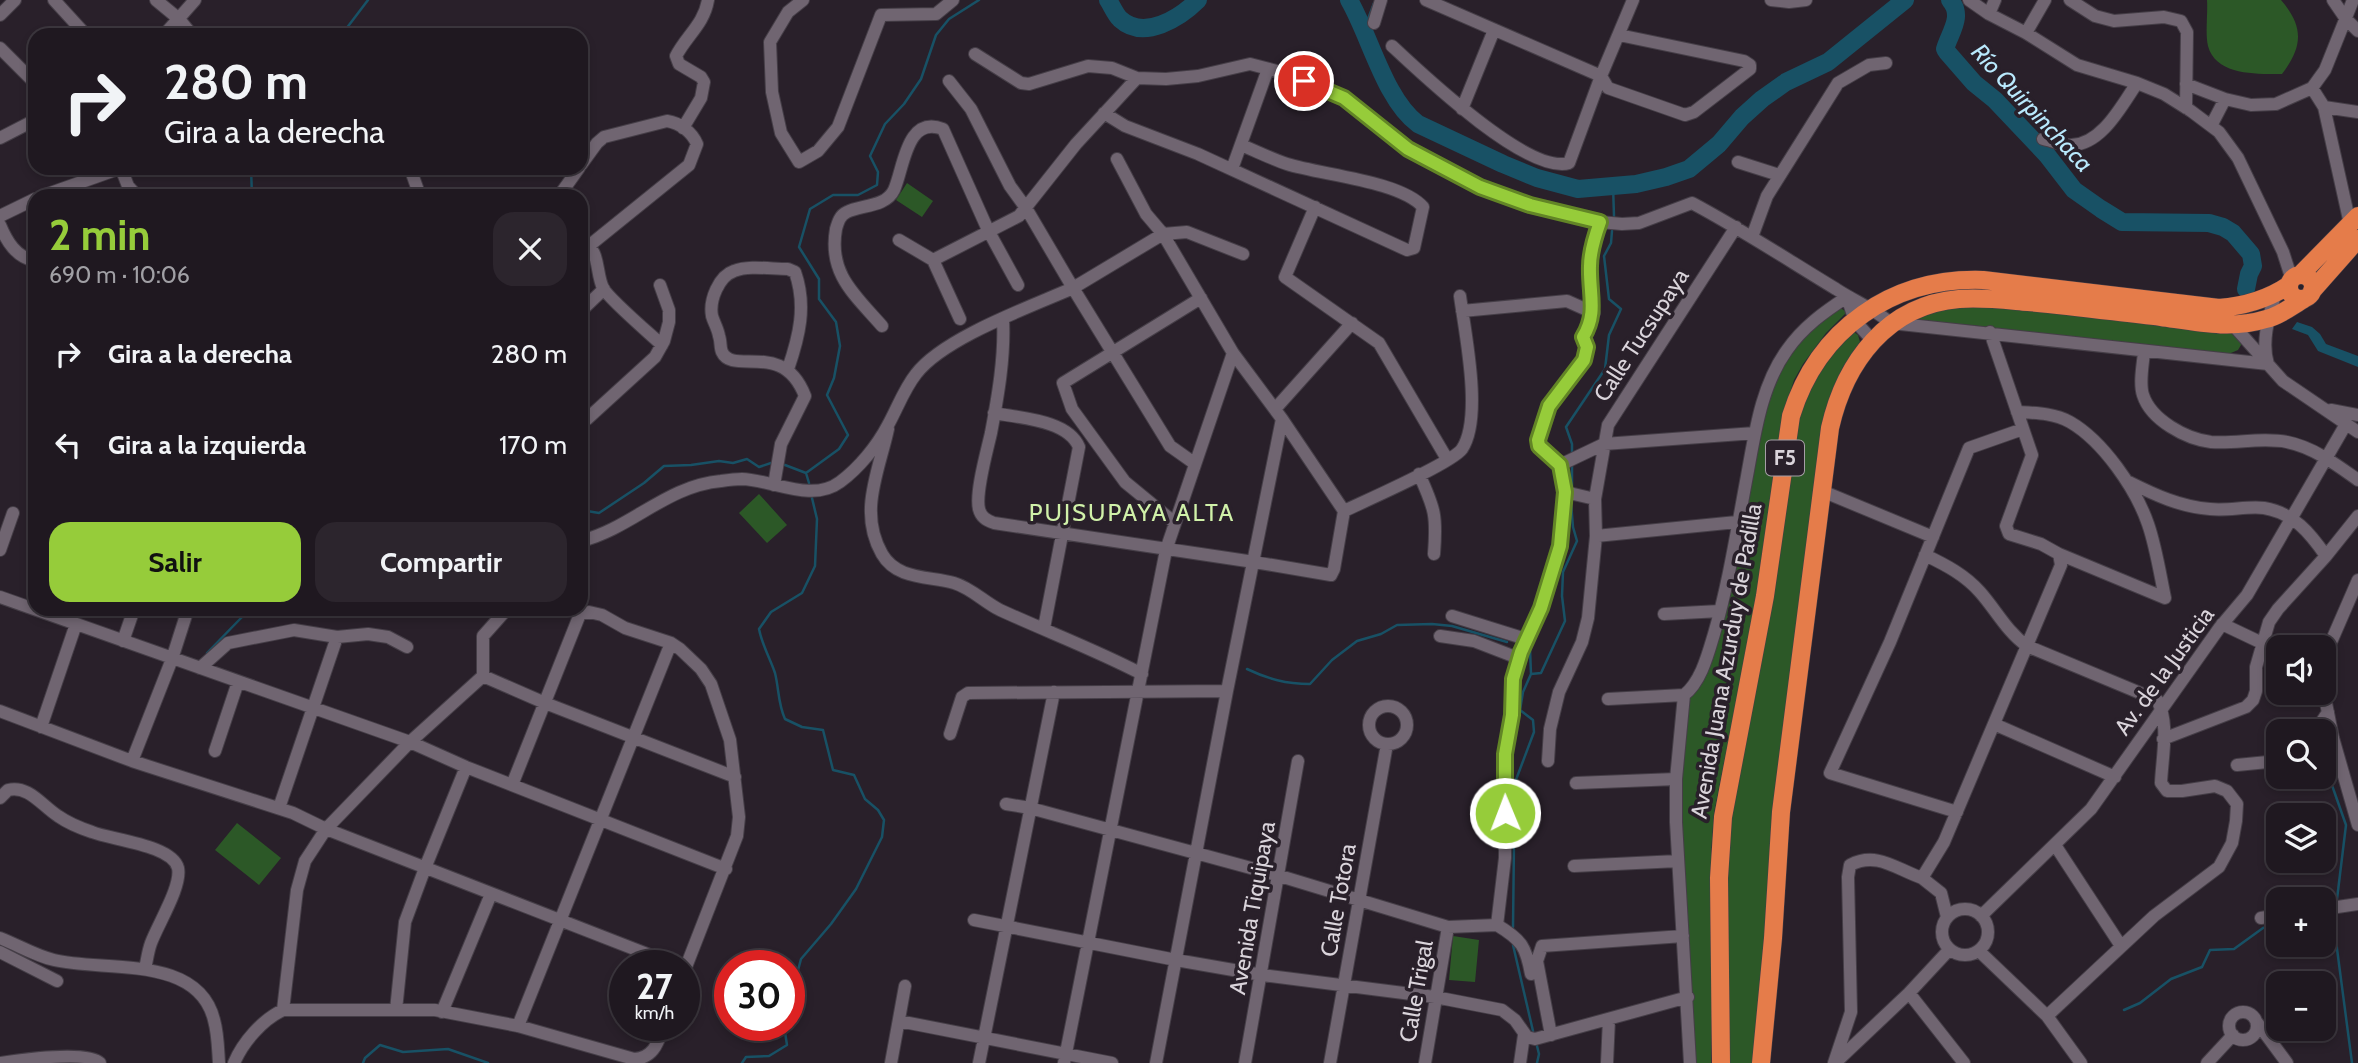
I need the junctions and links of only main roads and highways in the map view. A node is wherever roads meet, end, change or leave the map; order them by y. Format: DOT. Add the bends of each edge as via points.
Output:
graph roads {
  1 [pos="2355,226"];
  2 [pos="2293,281"];
  3 [pos="2308,295"];
  4 [pos="1721,1063"];
  5 [pos="1761,1063"];
  1 -- 2 [label="highway, Avenida Juana Azurduy de Padilla / F5"];
  1 -- 3 [label="highway, F5"];
  2 -- 3 [label="highway" via="2310,280"];
  2 -- 4 [label="highway, Avenida Juana Azurduy de Padilla / F5" via="2249,304 2218,308 1965,279 1925,285 1873,308 1818,356 1791,416 1765,596 1723,817 1719,878"];
  3 -- 5 [label="highway, F5" via="2269,319 2233,326 2074,306 1973,298 1938,302 1891,323 1847,375 1830,428 1781,812"];
}
